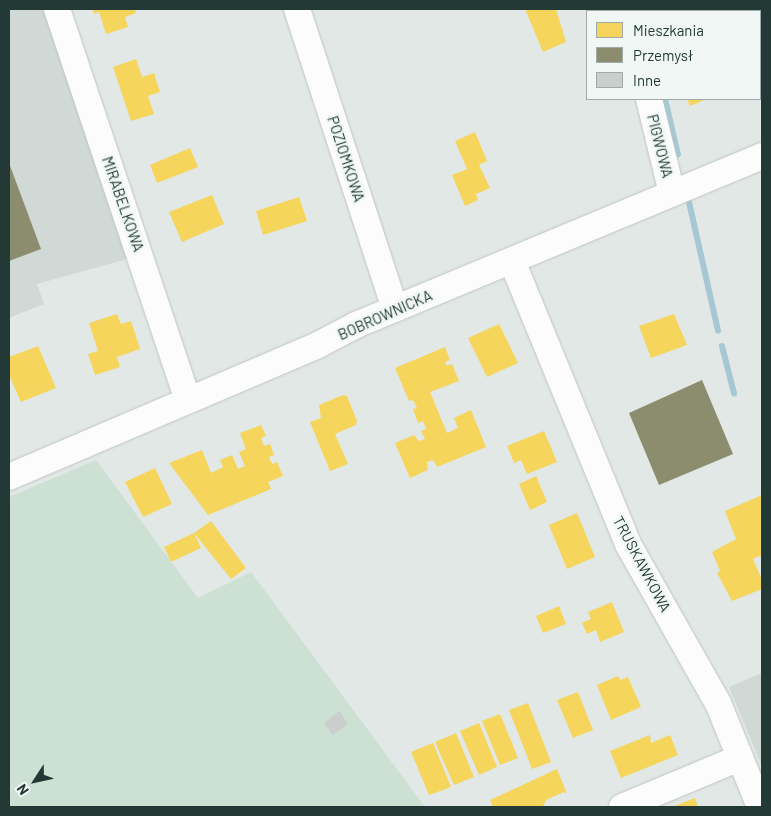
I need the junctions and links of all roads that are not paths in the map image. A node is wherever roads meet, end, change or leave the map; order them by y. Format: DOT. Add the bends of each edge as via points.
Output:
graph roads {
  1 [pos="57,9"];
  2 [pos="298,9"];
  3 [pos="649,100"];
  4 [pos="762,156"];
  5 [pos="672,193"];
  6 [pos="512,261"];
  7 [pos="396,308"];
  8 [pos="188,400"];
  9 [pos="9,477"];
  10 [pos="740,758"];
  11 [pos="622,807"];
  12 [pos="760,807"];
  1 -- 8 [label="street, MIRABELKOWA"];
  2 -- 7 [label="street, POZIOMKOWA"];
  3 -- 5 [label="street, PIGWOWA"];
  4 -- 5 [label="street, BOBROWNICKA"];
  5 -- 6 [label="street, BOBROWNICKA"];
  6 -- 7 [label="street, BOBROWNICKA"];
  6 -- 10 [label="street, TRUSKAWKOWA" via="628,546 693,654"];
  7 -- 8 [label="street, BOBROWNICKA" via="318,346"];
  8 -- 9 [label="street, BOBROWNICKA"];
  10 -- 11 [label="street"];
  10 -- 12 [label="street, TRUSKAWKOWA"];
}
